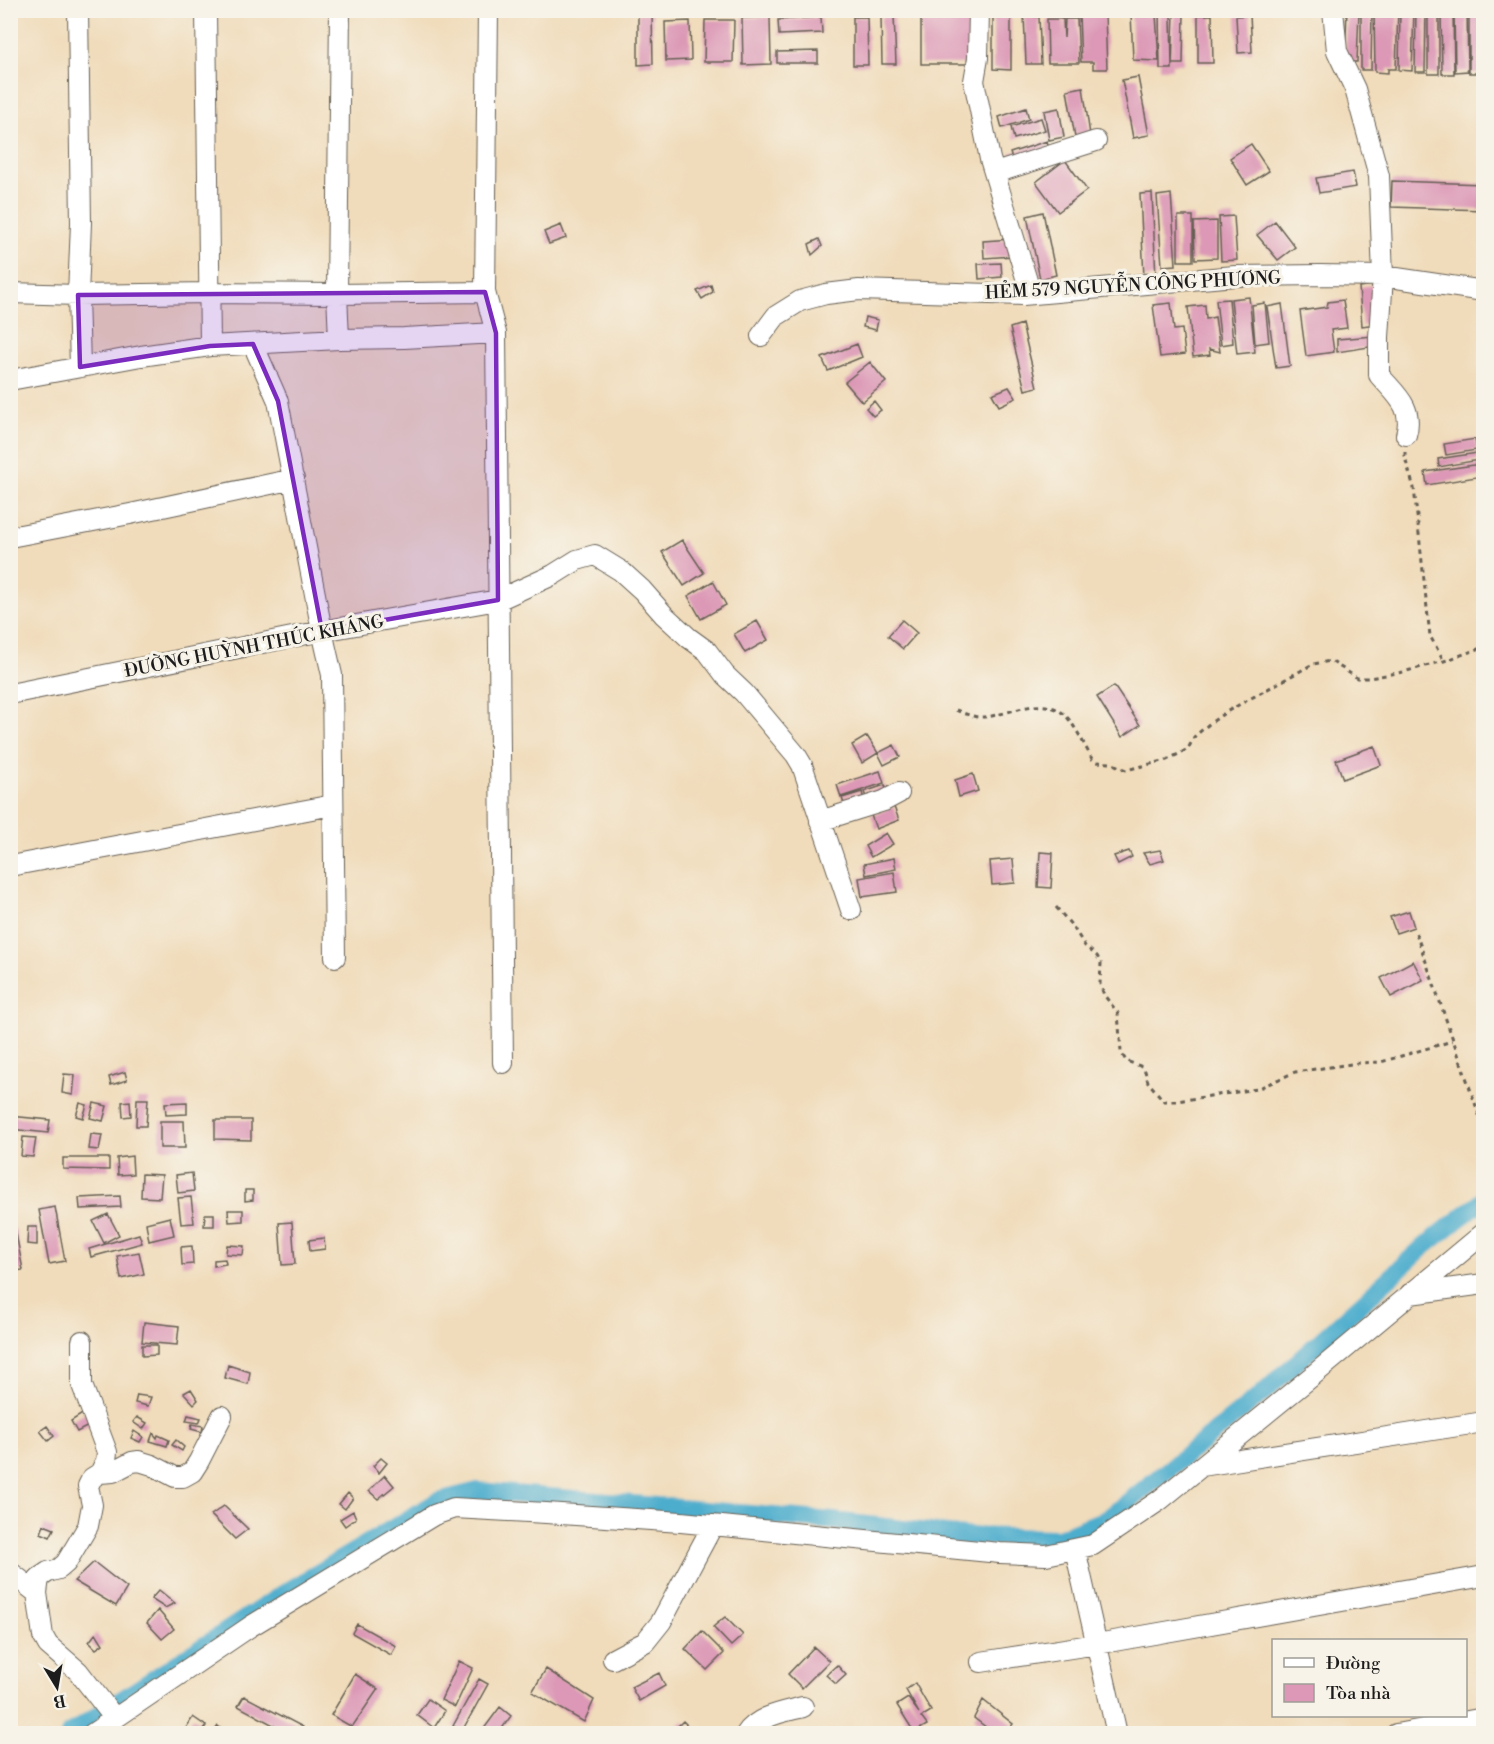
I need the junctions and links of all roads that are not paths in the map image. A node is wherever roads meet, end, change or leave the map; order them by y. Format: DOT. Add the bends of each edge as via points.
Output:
graph roads {
  1 [pos="78,10"];
  2 [pos="206,10"];
  3 [pos="340,10"];
  4 [pos="488,10"];
  5 [pos="980,10"];
  6 [pos="1333,10"];
  7 [pos="1096,141"];
  8 [pos="995,173"];
  9 [pos="1383,276"];
  10 [pos="1484,291"];
  11 [pos="485,292"];
  12 [pos="10,293"];
  13 [pos="209,293"];
  14 [pos="337,294"];
  15 [pos="1031,294"];
  16 [pos="78,296"];
  17 [pos="496,333"];
  18 [pos="760,336"];
  19 [pos="339,339"];
  20 [pos="253,344"];
  21 [pos="210,346"];
  22 [pos="80,367"];
  23 [pos="10,380"];
  24 [pos="1406,435"];
  25 [pos="294,479"];
  26 [pos="10,537"];
  27 [pos="498,600"];
  28 [pos="322,631"];
  29 [pos="10,694"];
  30 [pos="899,793"];
  31 [pos="333,805"];
  32 [pos="820,821"];
  33 [pos="10,866"];
  34 [pos="851,910"];
  35 [pos="335,957"];
  36 [pos="503,1064"];
  37 [pos="1484,1233"];
  38 [pos="1484,1284"];
  39 [pos="1410,1294"];
  40 [pos="82,1341"];
  41 [pos="222,1416"];
  42 [pos="1484,1422"];
  43 [pos="1201,1466"];
  44 [pos="100,1473"];
  45 [pos="713,1525"];
  46 [pos="1075,1549"];
  47 [pos="10,1572"];
  48 [pos="1484,1576"];
  49 [pos="37,1593"];
  50 [pos="1097,1644"];
  51 [pos="613,1659"];
  52 [pos="981,1662"];
  53 [pos="803,1707"];
  54 [pos="108,1708"];
  55 [pos="1484,1718"];
  56 [pos="92,1734"];
  57 [pos="746,1734"];
  58 [pos="1117,1734"];
  59 [pos="1396,1734"];
  1 -- 16 [label="street"];
  2 -- 13 [label="street"];
  3 -- 14 [label="street"];
  4 -- 11 [label="street"];
  5 -- 8 [label="street" via="974,81"];
  6 -- 9 [label="street" via="1337,51 1355,89 1379,176"];
  7 -- 8 [label="street"];
  8 -- 15 [label="street"];
  9 -- 10 [label="street, HẺM 579 NGUYỄN CÔNG PHƯƠNG"];
  9 -- 15 [label="street, HẺM 579 NGUYỄN CÔNG PHƯƠNG" via="1235,276"];
  9 -- 24 [label="street" via="1379,375 1404,404 1410,423"];
  11 -- 14 [label="street"];
  11 -- 17 [label="street"];
  12 -- 16 [label="street"];
  13 -- 14 [label="street"];
  13 -- 16 [label="street"];
  13 -- 21 [label="street"];
  14 -- 19 [label="street"];
  15 -- 18 [label="street, HẺM 579 NGUYỄN CÔNG PHƯƠNG" via="859,290 826,294 800,301 776,316"];
  16 -- 22 [label="street"];
  17 -- 19 [label="street"];
  17 -- 27 [label="street"];
  19 -- 20 [label="street"];
  20 -- 21 [label="street"];
  20 -- 25 [label="street" via="278,401"];
  21 -- 22 [label="street"];
  22 -- 23 [label="street"];
  25 -- 26 [label="street"];
  25 -- 28 [label="street"];
  27 -- 28 [label="street, ĐƯỜNG HUỲNH THÚC KHÁNG"];
  27 -- 32 [label="street, ĐƯỜNG HUỲNH THÚC KHÁNG" via="577,560 595,555 621,571 706,651 790,748 802,765"];
  27 -- 36 [label="street"];
  28 -- 29 [label="street, ĐƯỜNG HUỲNH THÚC KHÁNG"];
  28 -- 31 [label="street" via="332,675"];
  30 -- 32 [label="street"];
  31 -- 33 [label="street"];
  31 -- 35 [label="street"];
  32 -- 34 [label="street"];
  37 -- 39 [label="street"];
  38 -- 39 [label="street"];
  39 -- 43 [label="street"];
  40 -- 44 [label="street" via="81,1385 107,1452"];
  41 -- 44 [label="street" via="199,1461 183,1478 139,1461"];
  42 -- 43 [label="street"];
  43 -- 46 [label="street" via="1160,1500 1093,1545"];
  44 -- 49 [label="street" via="88,1486 92,1505 88,1526 66,1563 39,1578"];
  45 -- 46 [label="street" via="1000,1553 1046,1555"];
  45 -- 51 [label="street" via="661,1622 645,1642"];
  45 -- 54 [label="street" via="454,1508 434,1515"];
  46 -- 50 [label="street"];
  47 -- 49 [label="street"];
  48 -- 50 [label="street"];
  49 -- 54 [label="street" via="43,1636 48,1645 78,1671"];
  50 -- 52 [label="street"];
  50 -- 58 [label="street"];
  53 -- 57 [label="street" via="760,1721"];
  54 -- 56 [label="street"];
  55 -- 59 [label="street"];
}
